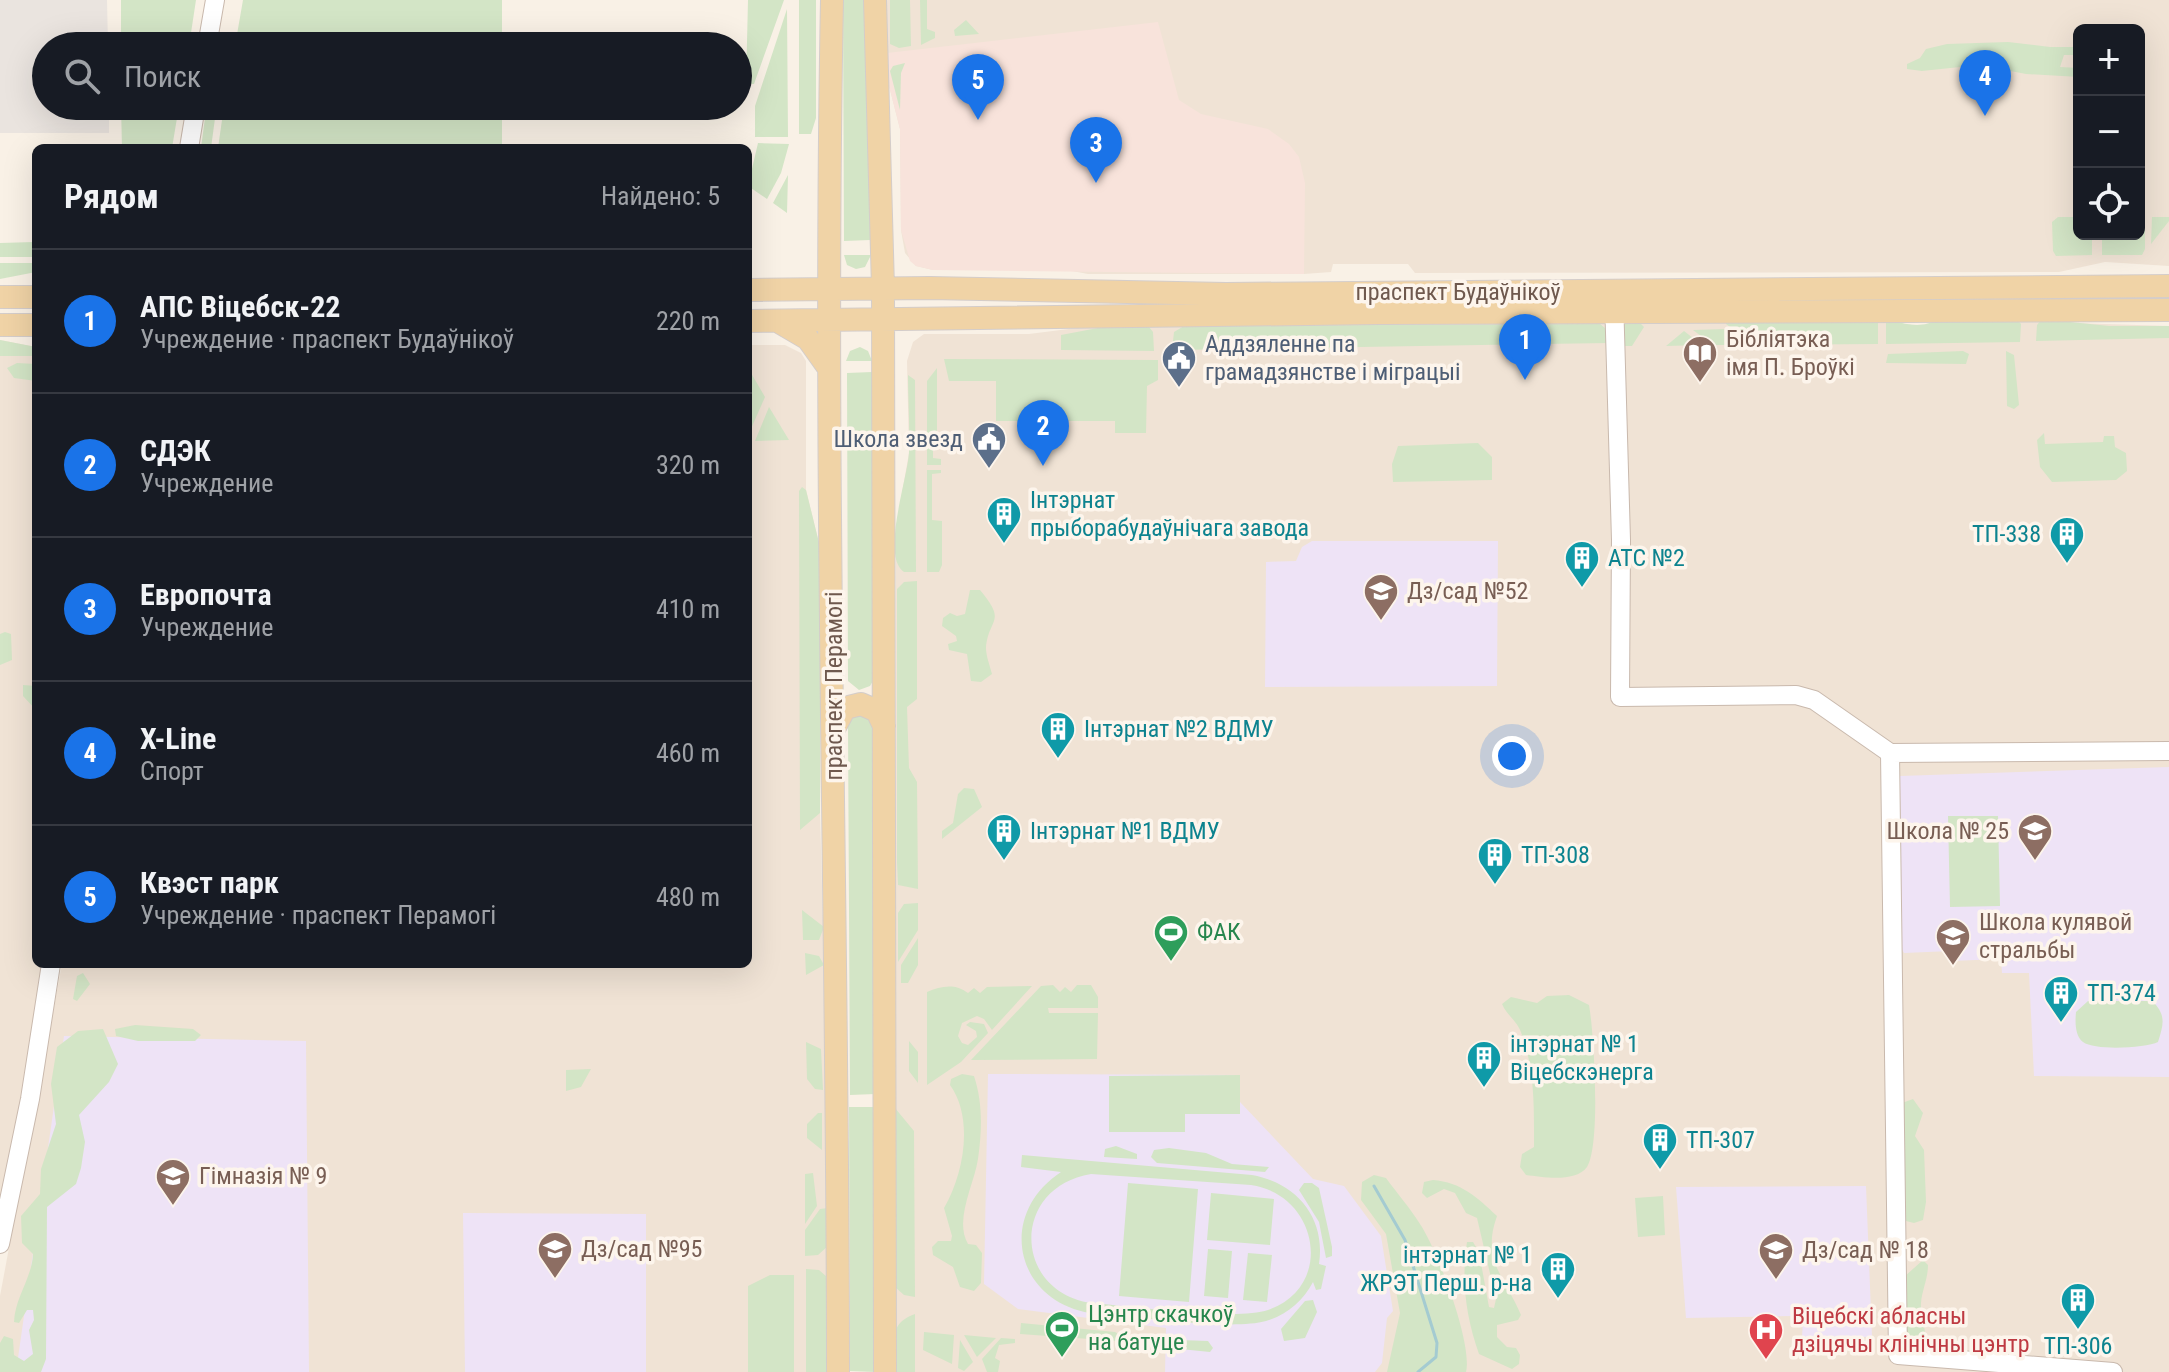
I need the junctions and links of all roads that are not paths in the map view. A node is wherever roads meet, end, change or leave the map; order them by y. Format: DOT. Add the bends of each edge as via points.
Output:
graph roads {
  1 [pos="215,0"];
  2 [pos="832,0"];
  3 [pos="875,0"];
  4 [pos="209,32"];
  5 [pos="194,120"];
  6 [pos="190,144"];
  7 [pos="827,247"];
  8 [pos="882,247"];
  9 [pos="2169,286"];
  10 [pos="827,288"];
  11 [pos="883,288"];
  12 [pos="930,288"];
  13 [pos="752,290"];
  14 [pos="777,290"];
  15 [pos="1769,290"];
  16 [pos="1172,293"];
  17 [pos="0,297"];
  18 [pos="32,297"];
  19 [pos="2029,299"];
  20 [pos="1793,300"];
  21 [pos="1614,302"];
  22 [pos="1298,304"];
  23 [pos="2169,310"];
  24 [pos="1753,311"];
  25 [pos="1165,315"];
  26 [pos="752,321"];
  27 [pos="778,321"];
  28 [pos="883,321"];
  29 [pos="931,321"];
  30 [pos="827,322"];
  31 [pos="0,325"];
  32 [pos="32,325"];
  33 [pos="883,366"];
  34 [pos="828,367"];
  35 [pos="834,675"];
  36 [pos="884,676"];
  37 [pos="835,727"];
  38 [pos="884,727"];
  39 [pos="2169,751"];
  40 [pos="1890,753"];
  41 [pos="50,968"];
  42 [pos="0,1244"];
  43 [pos="838,1371"];
  44 [pos="884,1372"];
  45 [pos="2113,1372"];
  1 -- 4 [label="street"];
  2 -- 7 [label="main road, праспект Перамогі"];
  3 -- 8 [label="main road, праспект Перамогі"];
  5 -- 6 [label="street"];
  7 -- 10 [label="main road, праспект Перамогі"];
  7 -- 14 [label="main road" via="799,281"];
  8 -- 11 [label="main road, праспект Перамогі"];
  8 -- 12 [label="main road" via="898,273"];
  9 -- 19 [label="main road, праспект Будаўнікоў"];
  10 -- 11 [label="main road, праспект Будаўнікоў"];
  10 -- 14 [label="main road, праспект Будаўнікоў"];
  10 -- 30 [label="main road, праспект Перамогі"];
  11 -- 12 [label="main road, праспект Будаўнікоў"];
  11 -- 28 [label="main road, праспект Перамогі"];
  12 -- 16 [label="main road, праспект Будаўнікоў"];
  13 -- 14 [label="main road, праспект Будаўнікоў"];
  15 -- 20 [label="main road, праспект Будаўнікоў"];
  15 -- 21 [label="main road, праспект Будаўнікоў"];
  15 -- 24 [label="street"];
  16 -- 22 [label="main road, праспект Будаўнікоў"];
  16 -- 25 [label="street"];
  17 -- 18 [label="main road"];
  19 -- 20 [label="main road, праспект Будаўнікоў"];
  19 -- 23 [label="main road, праспект Будаўнікоў"];
  20 -- 24 [label="main road, праспект Будаўнікоў"];
  21 -- 22 [label="main road, праспект Будаўнікоў"];
  21 -- 24 [label="main road, праспект Будаўнікоў"];
  21 -- 40 [label="street" via="1620,697 1796,695 1814,700"];
  22 -- 25 [label="main road, праспект Будаўнікоў"];
  25 -- 29 [label="main road, праспект Будаўнікоў"];
  26 -- 27 [label="main road, праспект Будаўнікоў"];
  27 -- 30 [label="main road, праспект Будаўнікоў"];
  27 -- 34 [label="main road" via="808,339"];
  28 -- 29 [label="main road, праспект Будаўнікоў"];
  28 -- 30 [label="main road, праспект Будаўнікоў"];
  28 -- 33 [label="main road, праспект Перамогі"];
  29 -- 33 [label="main road" via="900,337"];
  30 -- 34 [label="main road, праспект Перамогі"];
  31 -- 32 [label="main road"];
  33 -- 36 [label="main road, праспект Перамогі"];
  34 -- 35 [label="main road, праспект Перамогі"];
  35 -- 36 [label="main road" via="843,691 861,697 876,690"];
  35 -- 37 [label="main road, праспект Перамогі"];
  36 -- 38 [label="main road, праспект Перамогі"];
  37 -- 38 [label="main road" via="845,708 861,704 877,711"];
  37 -- 43 [label="main road, праспект Перамогі"];
  38 -- 44 [label="main road, праспект Перамогі"];
  39 -- 40 [label="street"];
  40 -- 45 [label="street" via="1898,1355"];
  41 -- 42 [label="street"];
}
